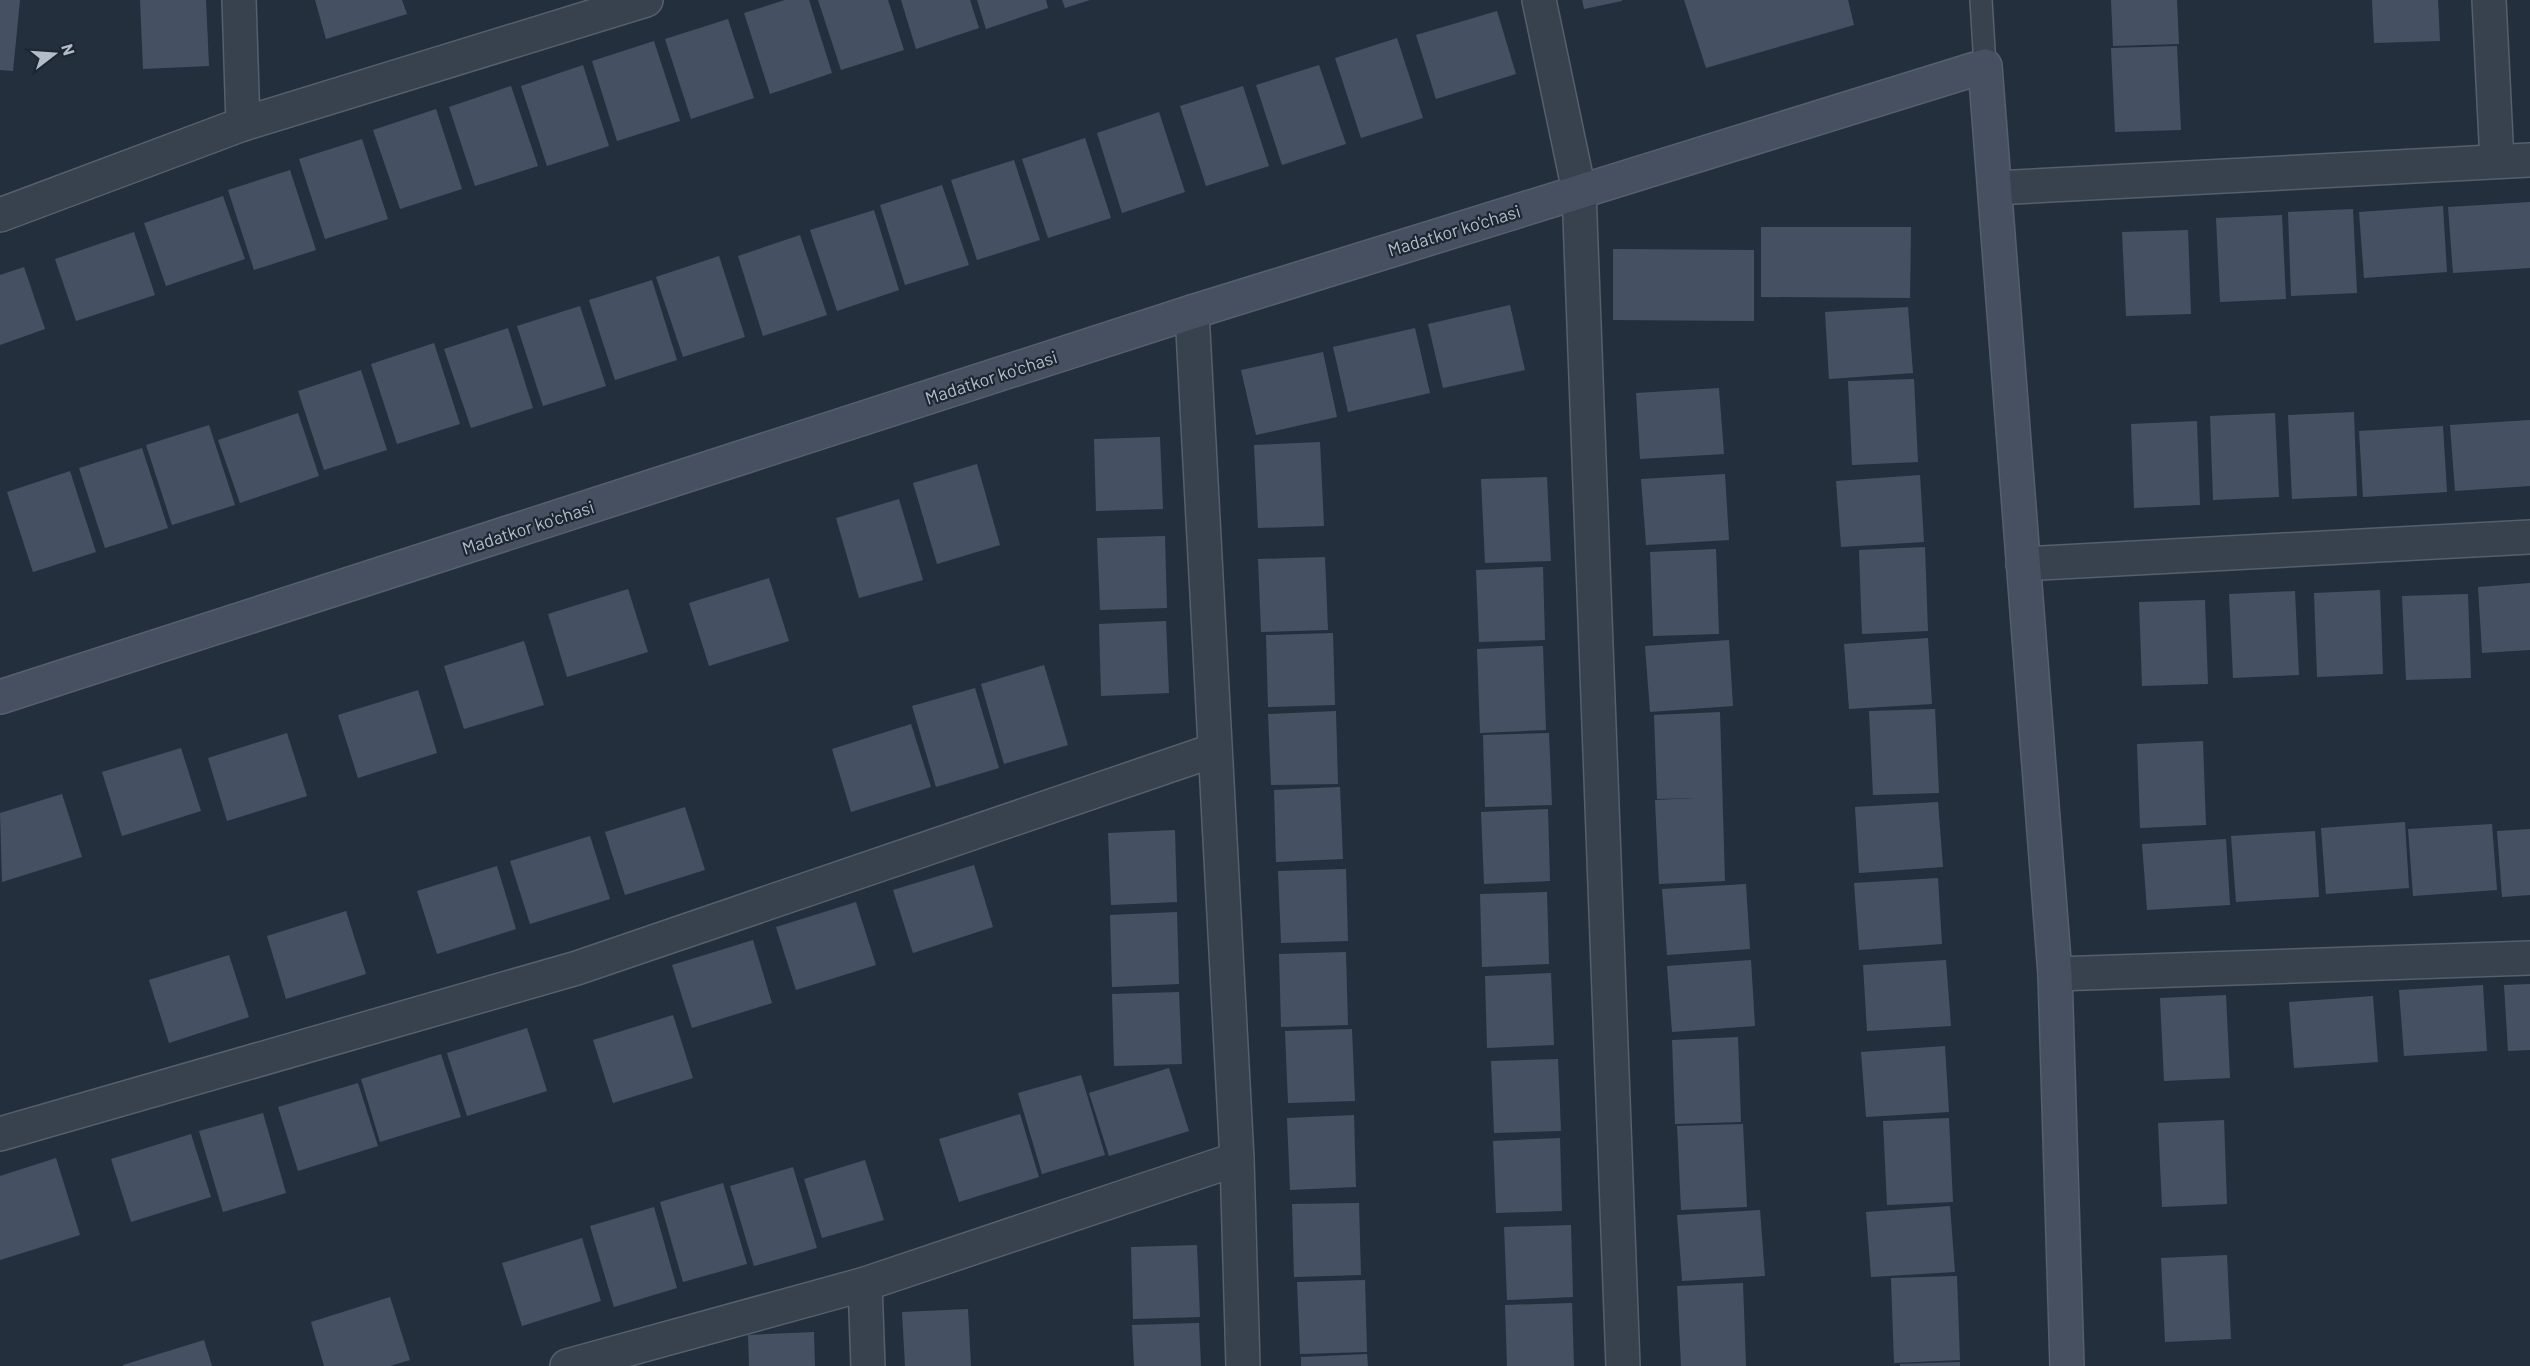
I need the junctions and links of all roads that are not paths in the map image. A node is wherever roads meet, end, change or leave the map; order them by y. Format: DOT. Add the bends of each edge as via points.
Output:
graph roads {
  1 [pos="239,0"];
  2 [pos="646,0"];
  3 [pos="1539,0"];
  4 [pos="1981,0"];
  5 [pos="2489,0"];
  6 [pos="1985,66"];
  7 [pos="243,124"];
  8 [pos="2530,160"];
  9 [pos="2497,161"];
  10 [pos="1995,188"];
  11 [pos="1579,191"];
  12 [pos="0,215"];
  13 [pos="1192,312"];
  14 [pos="2530,537"];
  15 [pos="2023,564"];
  16 [pos="0,697"];
  17 [pos="1215,750"];
  18 [pos="2530,958"];
  19 [pos="2055,974"];
  20 [pos="0,1134"];
  21 [pos="1237,1159"];
  22 [pos="865,1284"];
  23 [pos="567,1366"];
  24 [pos="868,1366"];
  25 [pos="1243,1366"];
  26 [pos="1623,1366"];
  27 [pos="2067,1366"];
  1 -- 7 [label="street"];
  2 -- 7 [label="street"];
  3 -- 11 [label="street"];
  4 -- 6 [label="lane"];
  5 -- 9 [label="street"];
  6 -- 10 [label="street"];
  6 -- 11 [label="street, Madatkor ko'chasi"];
  7 -- 12 [label="street"];
  8 -- 9 [label="street"];
  9 -- 10 [label="street"];
  10 -- 15 [label="street"];
  11 -- 13 [label="street, Madatkor ko'chasi"];
  11 -- 26 [label="street"];
  13 -- 16 [label="street, Madatkor ko'chasi"];
  13 -- 17 [label="street"];
  14 -- 15 [label="street"];
  15 -- 19 [label="street"];
  17 -- 20 [label="street" via="577,968"];
  17 -- 21 [label="street"];
  18 -- 19 [label="street"];
  19 -- 27 [label="street"];
  21 -- 22 [label="street"];
  21 -- 25 [label="street"];
  22 -- 23 [label="street"];
  22 -- 24 [label="street"];
}
